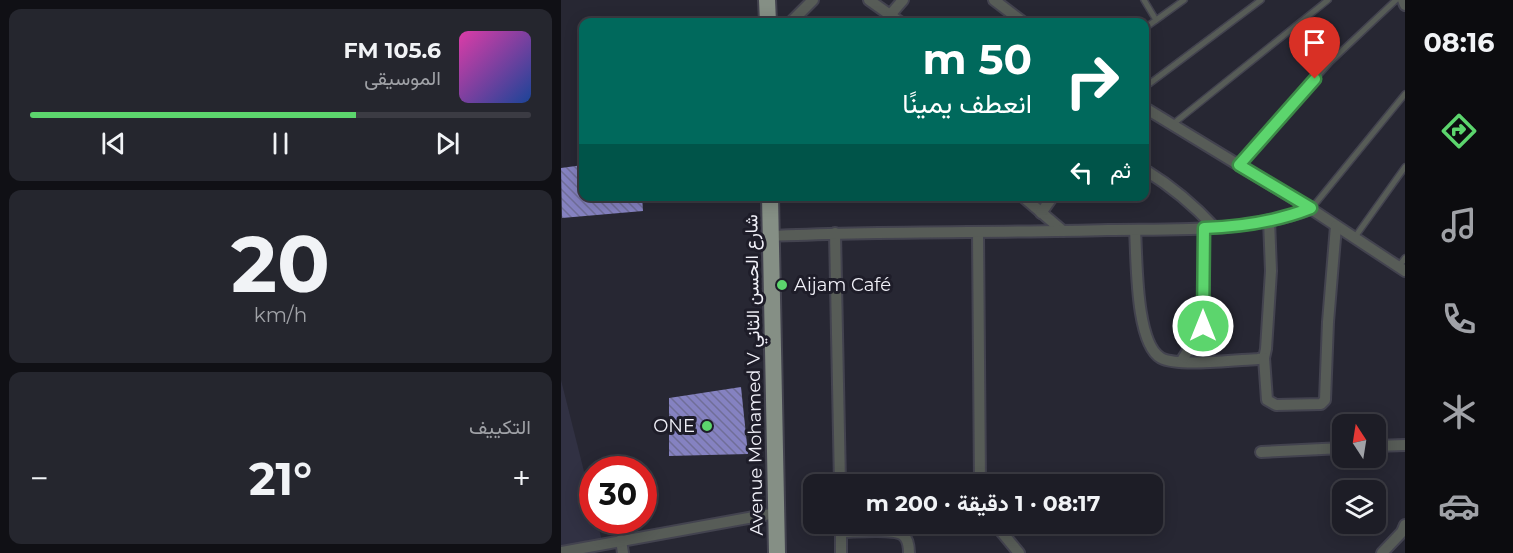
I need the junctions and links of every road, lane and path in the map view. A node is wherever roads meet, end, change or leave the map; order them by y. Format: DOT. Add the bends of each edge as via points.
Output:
graph roads {
  1 [pos="767,0"];
  2 [pos="813,0"];
  3 [pos="869,0"];
  4 [pos="903,0"];
  5 [pos="994,0"];
  6 [pos="1144,0"];
  7 [pos="1184,0"];
  8 [pos="1261,0"];
  9 [pos="1328,0"];
  10 [pos="1396,0"];
  11 [pos="1403,0"];
  12 [pos="1405,5"];
  13 [pos="768,18"];
  14 [pos="797,18"];
  15 [pos="886,18"];
  16 [pos="888,18"];
  17 [pos="1018,18"];
  18 [pos="1156,20"];
  19 [pos="1149,25"];
  20 [pos="1149,84"];
  21 [pos="1405,94"];
  22 [pos="1149,110"];
  23 [pos="1173,124"];
  24 [pos="1239,165"];
  25 [pos="1405,167"];
  26 [pos="1149,172"];
  27 [pos="770,201"];
  28 [pos="1028,201"];
  29 [pos="1049,201"];
  30 [pos="1311,208"];
  31 [pos="1041,213"];
  32 [pos="1269,220"];
  33 [pos="1336,226"];
  34 [pos="1209,228"];
  35 [pos="1135,230"];
  36 [pos="1063,231"];
  37 [pos="835,233"];
  38 [pos="978,234"];
  39 [pos="770,236"];
  40 [pos="1355,237"];
  41 [pos="1403,265"];
  42 [pos="1264,358"];
  43 [pos="1181,362"];
  44 [pos="1405,445"];
  45 [pos="1386,446"];
  46 [pos="1332,449"];
  47 [pos="1261,452"];
  48 [pos="840,474"];
  49 [pos="980,474"];
  50 [pos="776,513"];
  51 [pos="1405,525"];
  52 [pos="841,534"];
  53 [pos="903,534"];
  54 [pos="1003,534"];
  55 [pos="621,540"];
  56 [pos="561,552"];
  57 [pos="623,553"];
  58 [pos="777,553"];
  59 [pos="841,553"];
  60 [pos="909,553"];
  61 [pos="1019,553"];
  62 [pos="1382,553"];
  1 -- 13 [label="main road"];
  2 -- 14 [label="street"];
  3 -- 15 [label="street"];
  4 -- 16 [label="street"];
  5 -- 17 [label="street"];
  6 -- 18 [label="lane"];
  7 -- 18 [label="lane"];
  8 -- 20 [label="lane"];
  9 -- 23 [label="lane"];
  10 -- 24 [label="lane" via="1330,62"];
  11 -- 12 [label="street"];
  18 -- 19 [label="lane"];
  21 -- 30 [label="lane"];
  22 -- 23 [label="street"];
  23 -- 24 [label="street"];
  24 -- 30 [label="street"];
  25 -- 40 [label="lane"];
  26 -- 34 [label="street" via="1196,208"];
  27 -- 39 [label="main road, Avenue Mohamed V شارع الحسن الثاني"];
  28 -- 31 [label="street"];
  29 -- 31 [label="street"];
  30 -- 32 [label="street"];
  30 -- 33 [label="street"];
  31 -- 36 [label="street"];
  32 -- 34 [label="street"];
  32 -- 42 [label="street" via="1271,271"];
  33 -- 40 [label="street"];
  33 -- 42 [label="street" via="1325,400 1321,404 1270,403"];
  34 -- 35 [label="street"];
  34 -- 43 [label="street" via="1203,326"];
  35 -- 36 [label="street"];
  35 -- 43 [label="street" via="1140,308 1148,342 1161,358"];
  36 -- 38 [label="street"];
  37 -- 38 [label="street"];
  37 -- 39 [label="street"];
  37 -- 48 [label="street"];
  38 -- 49 [label="street"];
  39 -- 50 [label="main road, Avenue Mohamed V شارع الحسن الثاني"];
  40 -- 41 [label="street"];
  42 -- 43 [label="street"];
  44 -- 45 [label="street"];
  46 -- 47 [label="street"];
  50 -- 55 [label="street"];
  50 -- 58 [label="main road, Avenue Mohamed V شارع الحسن الثاني"];
  51 -- 62 [label="street"];
  52 -- 59 [label="street"];
  53 -- 60 [label="street"];
  54 -- 61 [label="street"];
  55 -- 56 [label="street"];
  55 -- 57 [label="street"];
}
